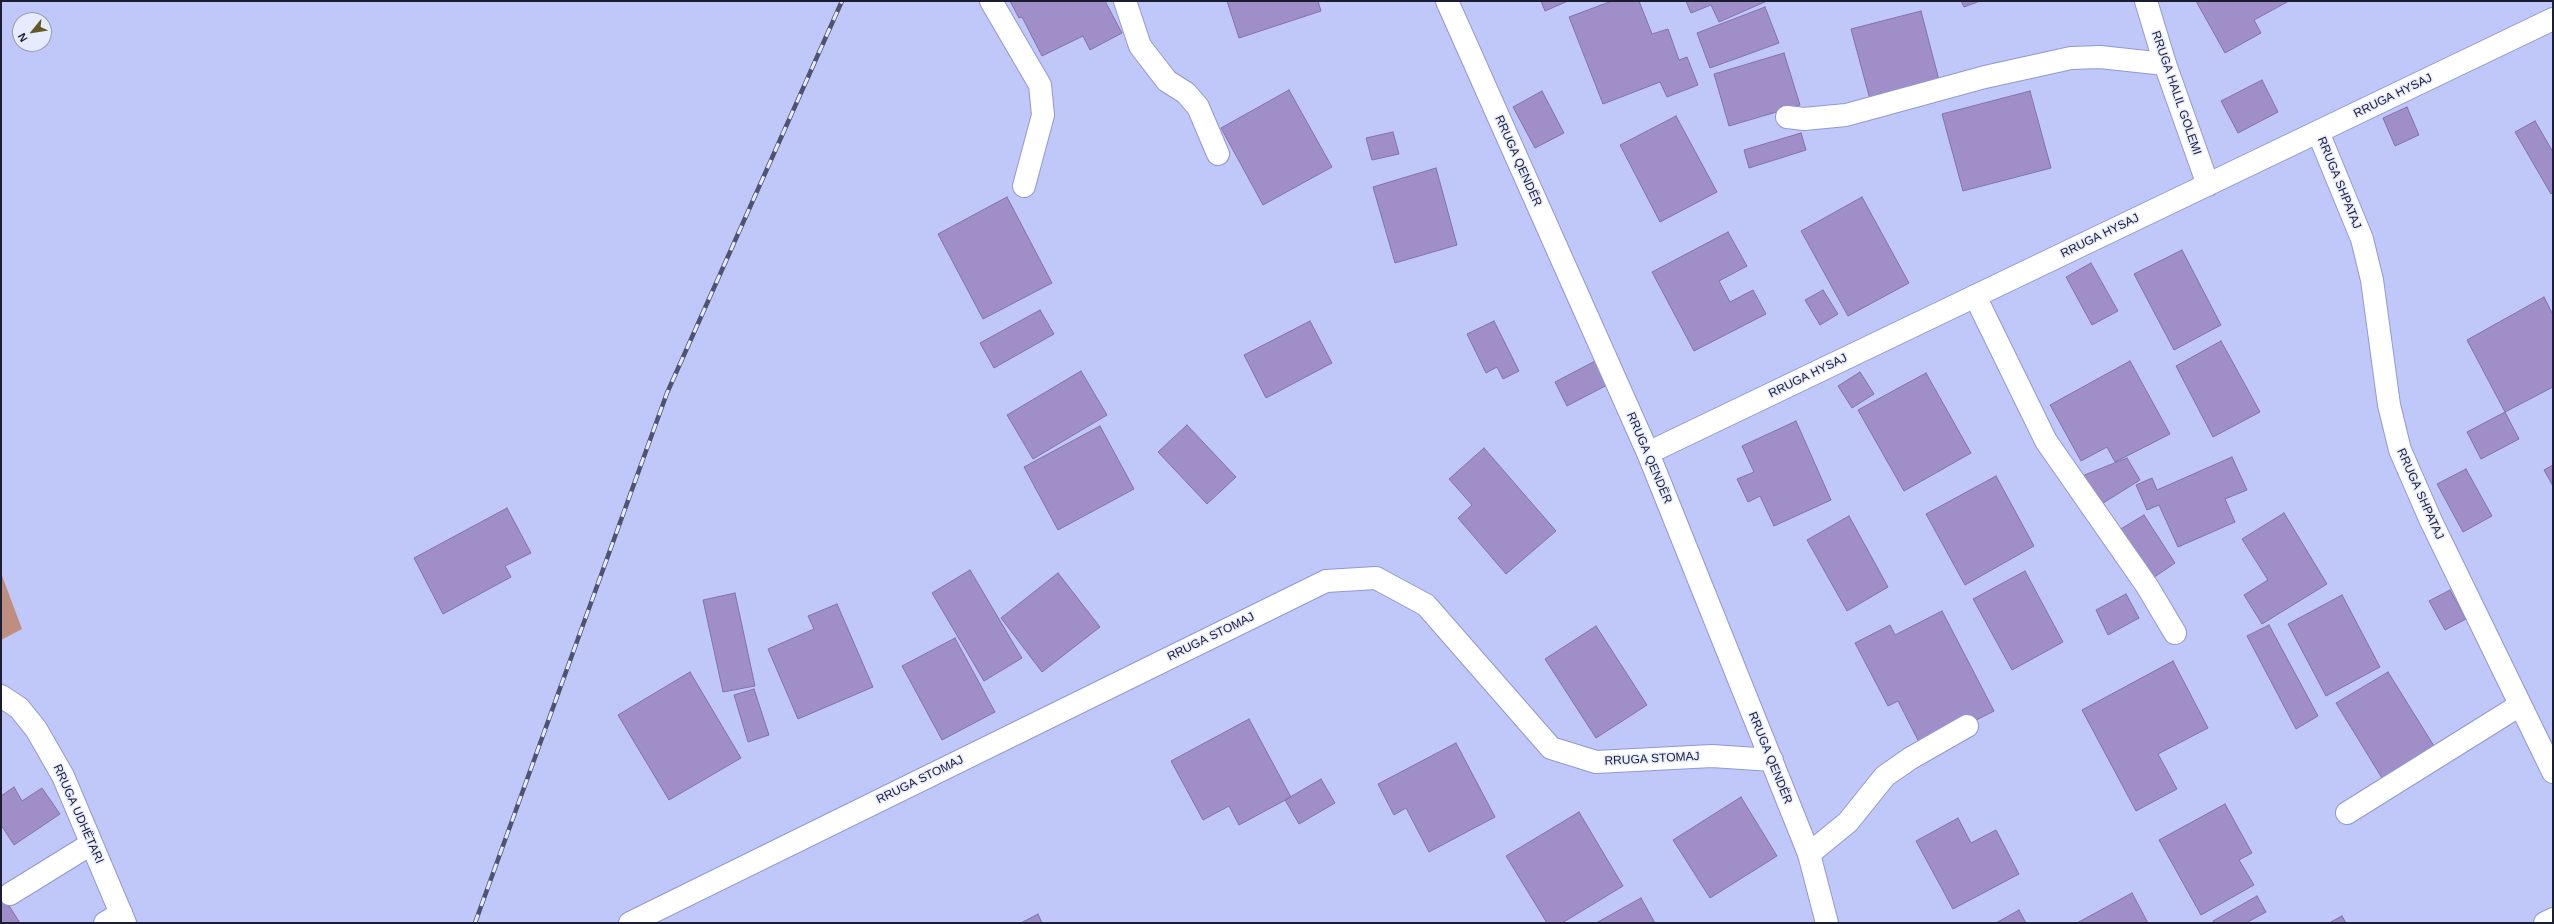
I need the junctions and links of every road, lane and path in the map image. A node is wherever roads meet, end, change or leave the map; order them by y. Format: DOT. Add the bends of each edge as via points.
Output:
graph roads {
  1 [pos="991,1"];
  2 [pos="1126,1"];
  3 [pos="1447,1"];
  4 [pos="2146,1"];
  5 [pos="2553,19"];
  6 [pos="2165,64"];
  7 [pos="1787,118"];
  8 [pos="2318,132"];
  9 [pos="1218,154"];
  10 [pos="2208,185"];
  11 [pos="1024,186"];
  12 [pos="1975,296"];
  13 [pos="1648,452"];
  14 [pos="2175,633"];
  15 [pos="1,696"];
  16 [pos="2520,705"];
  17 [pos="1967,726"];
  18 [pos="1772,760"];
  19 [pos="2553,772"];
  20 [pos="2347,813"];
  21 [pos="91,844"];
  22 [pos="1809,854"];
  23 [pos="10,894"];
  24 [pos="2553,919"];
  25 [pos="117,920"];
  26 [pos="1823,921"];
  27 [pos="630,923"];
  28 [pos="2545,923"];
  1 -- 11 [label="street" via="1040,85 1043,115"];
  2 -- 9 [label="street" via="1140,46 1167,82 1186,93 1198,107"];
  3 -- 13 [label="street, RRUGA QENDËR"];
  4 -- 6 [label="street, RRUGA HALIL GOLEMI"];
  5 -- 8 [label="street, RRUGA HYSAJ"];
  6 -- 7 [label="street" via="2100,57 2071,58 1985,77 1846,114 1811,119"];
  6 -- 10 [label="street, RRUGA HALIL GOLEMI"];
  8 -- 10 [label="street, RRUGA HYSAJ"];
  8 -- 16 [label="street, RRUGA SHPATAJ" via="2362,239 2372,280 2389,405 2400,450 2428,516"];
  10 -- 12 [label="street, RRUGA HYSAJ"];
  12 -- 13 [label="street, RRUGA HYSAJ"];
  12 -- 14 [label="street" via="2046,442 2147,586"];
  13 -- 18 [label="street, RRUGA QENDËR"];
  15 -- 21 [label="street, RRUGA UDHËTARI" via="19,708 36,729 64,776"];
  16 -- 19 [label="street, RRUGA SHPATAJ"];
  16 -- 20 [label="street"];
  17 -- 22 [label="street" via="1885,776 1848,822"];
  18 -- 22 [label="street, RRUGA QENDËR"];
  18 -- 27 [label="street, RRUGA STOMAJ" via="1712,756 1596,762 1551,748 1426,605 1376,578 1326,581"];
  21 -- 23 [label="street"];
  21 -- 25 [label="street, RRUGA UDHËTARI"];
  22 -- 26 [label="street, RRUGA QENDËR"];
  24 -- 28 [label="street"];
}
